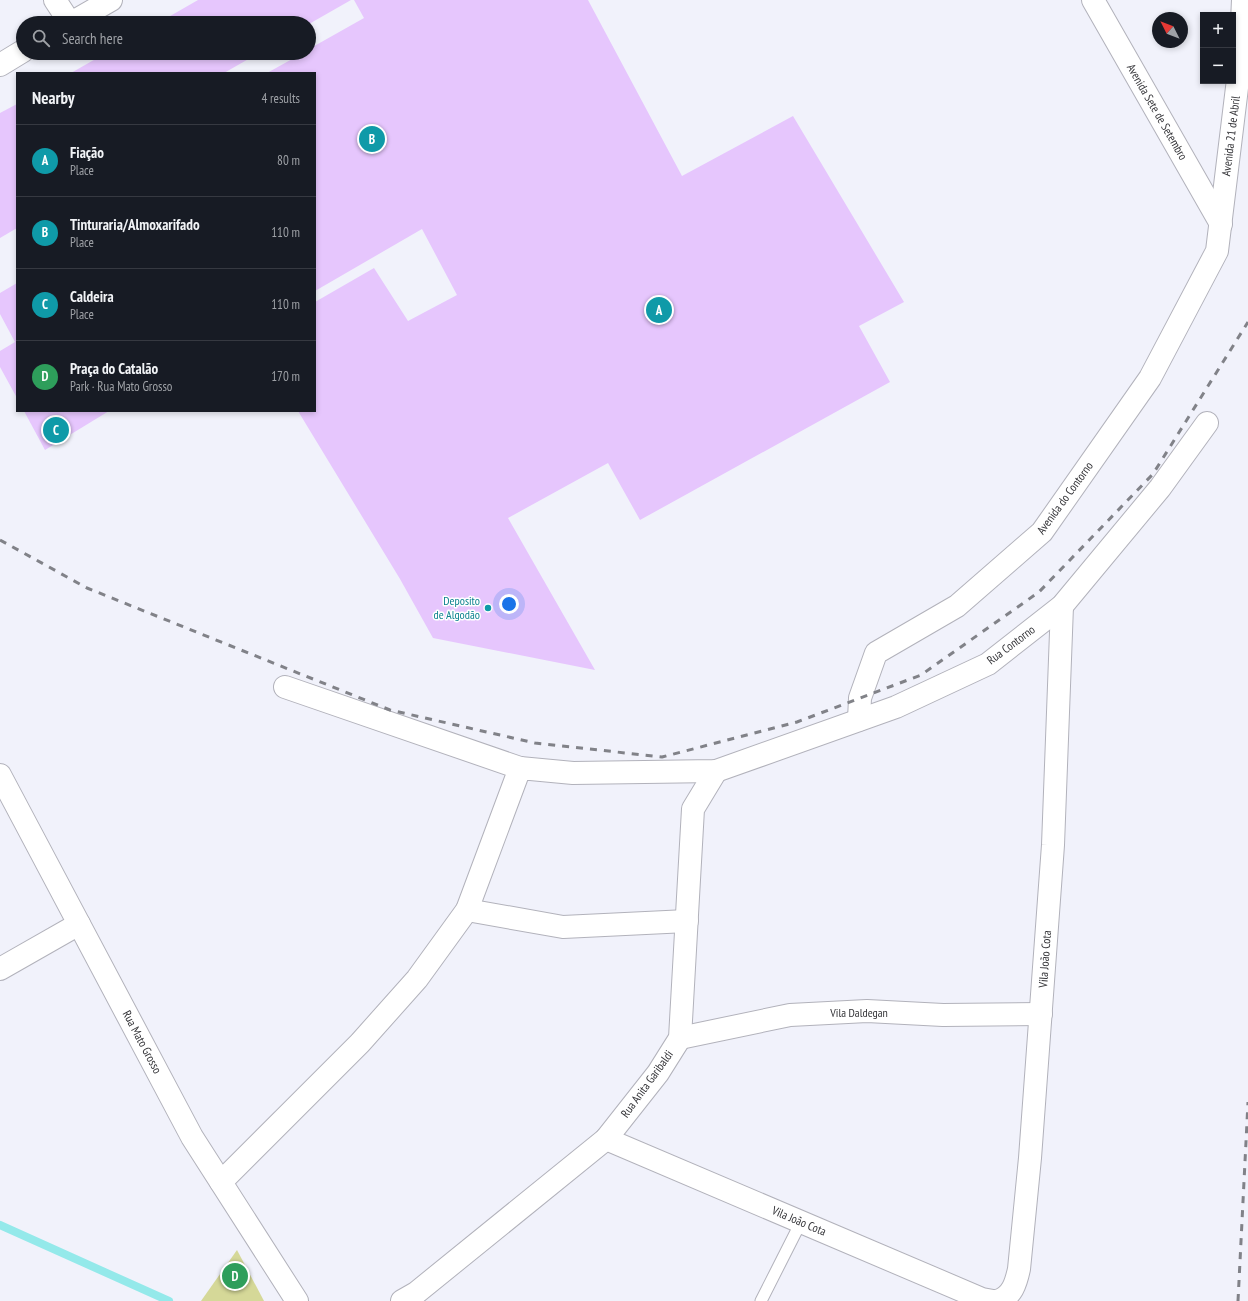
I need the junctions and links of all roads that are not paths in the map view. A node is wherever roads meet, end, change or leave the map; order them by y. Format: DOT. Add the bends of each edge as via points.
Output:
graph roads {
  1 [pos="55,0"];
  2 [pos="111,0"];
  3 [pos="1093,0"];
  4 [pos="1243,0"];
  5 [pos="65,16"];
  6 [pos="82,16"];
  7 [pos="16,55"];
  8 [pos="0,65"];
  9 [pos="1221,224"];
  10 [pos="1207,423"];
  11 [pos="1062,606"];
  12 [pos="285,687"];
  13 [pos="859,720"];
  14 [pos="520,768"];
  15 [pos="716,772"];
  16 [pos="0,775"];
  17 [pos="467,910"];
  18 [pos="687,921"];
  19 [pos="79,924"];
  20 [pos="0,969"];
  21 [pos="1041,1014"];
  22 [pos="680,1038"];
  23 [pos="606,1139"];
  24 [pos="221,1182"];
  25 [pos="801,1222"];
  26 [pos="297,1301"];
  27 [pos="402,1301"];
  28 [pos="761,1301"];
  29 [pos="993,1301"];
  30 [pos="997,1301"];
  1 -- 5 [label="street"];
  2 -- 6 [label="street"];
  3 -- 9 [label="street, Avenida Sete de Setembro"];
  4 -- 9 [label="street, Avenida 21 de Abril" via="1240,63"];
  7 -- 8 [label="street"];
  9 -- 13 [label="street, Avenida do Contorno" via="1217,251 1150,378 1042,532 957,606 876,653 860,698"];
  10 -- 11 [label="street, Rua Contorno" via="1160,488"];
  11 -- 13 [label="street, Rua Contorno" via="988,664 896,707"];
  11 -- 21 [label="street, Vila João Cota" via="1053,844"];
  12 -- 14 [label="street, Rua Contorno"];
  13 -- 15 [label="street, Rua Contorno"];
  14 -- 15 [label="street, Rua Contorno" via="573,773"];
  14 -- 17 [label="street"];
  15 -- 18 [label="street, Rua Anita Garibaldi" via="693,810"];
  16 -- 19 [label="street, Rua Mato Grosso"];
  17 -- 18 [label="street" via="563,927"];
  17 -- 24 [label="street" via="417,980 366,1037"];
  18 -- 22 [label="street, Rua Anita Garibaldi"];
  19 -- 20 [label="street"];
  19 -- 24 [label="street, Rua Mato Grosso" via="192,1137"];
  21 -- 22 [label="street, Vila Daldegan" via="944,1015 867,1011 790,1014"];
  21 -- 30 [label="street, Vila João Cota" via="1020,1269 1014,1286 1005,1299"];
  22 -- 23 [label="street, Rua Anita Garibaldi" via="658,1073"];
  23 -- 25 [label="street, Vila João Cota"];
  23 -- 27 [label="street, Rua Anita Garibaldi" via="416,1294"];
  24 -- 26 [label="street, Rua Mato Grosso"];
  25 -- 28 [label="lane"];
  25 -- 29 [label="street, Vila João Cota" via="982,1299"];
}
